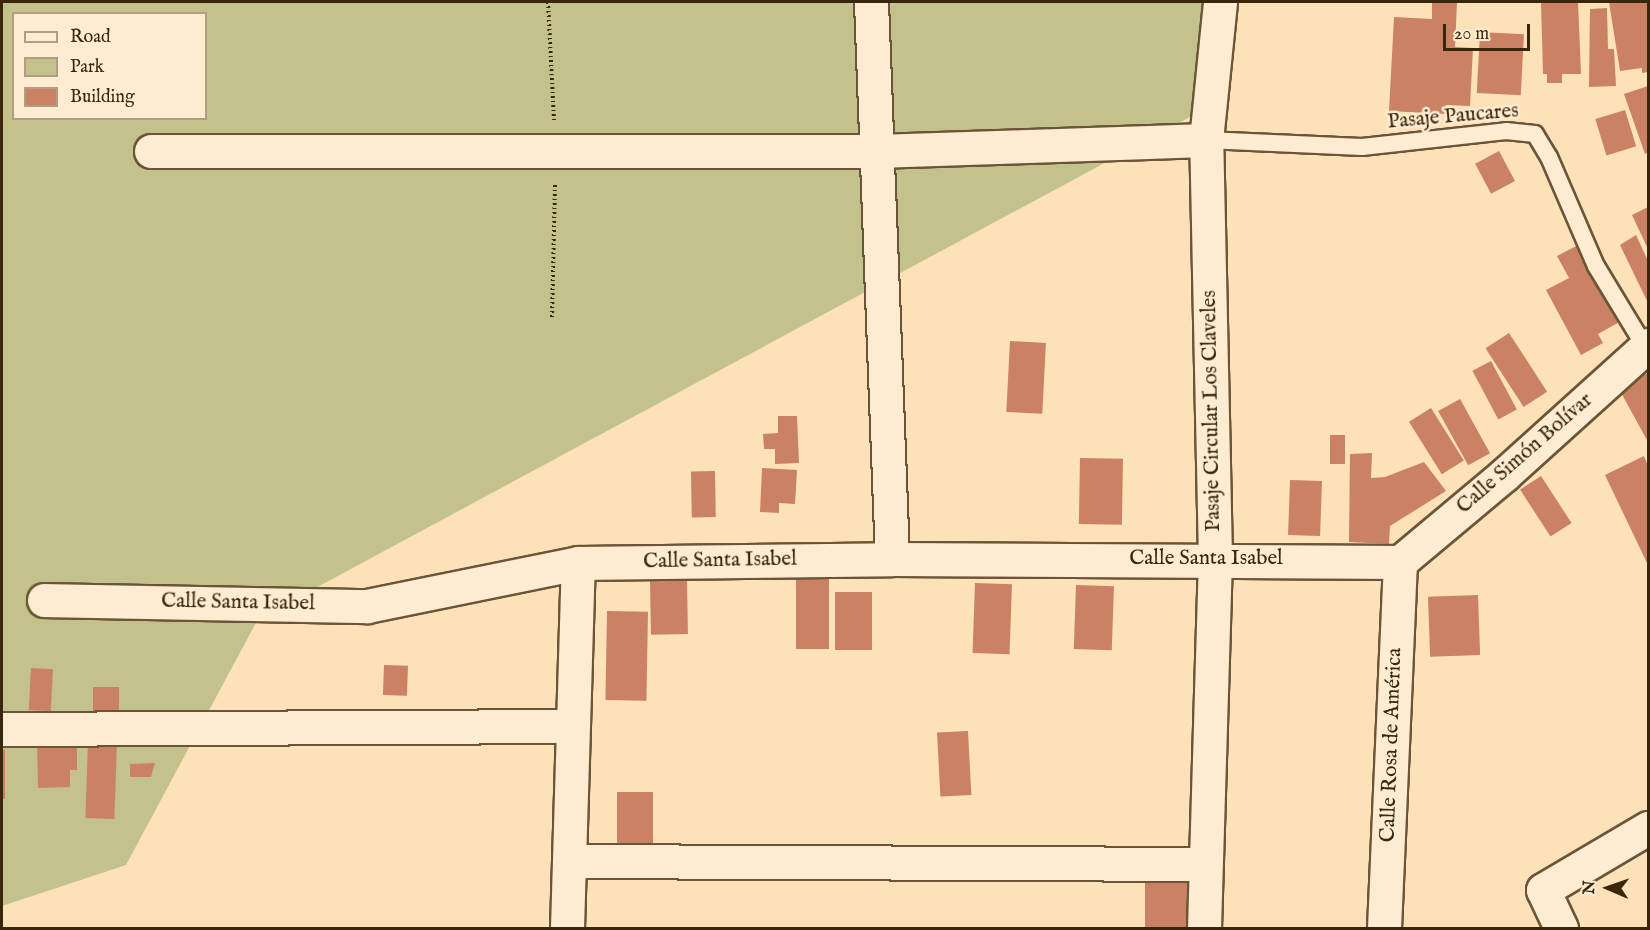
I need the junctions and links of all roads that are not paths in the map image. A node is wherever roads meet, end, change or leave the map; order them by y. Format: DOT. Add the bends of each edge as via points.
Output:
graph roads {
  1 [pos="871,2"];
  2 [pos="1220,2"];
  3 [pos="1206,140"];
  4 [pos="151,152"];
  5 [pos="876,152"];
  6 [pos="1647,346"];
  7 [pos="892,559"];
  8 [pos="1215,559"];
  9 [pos="1400,561"];
  10 [pos="579,563"];
  11 [pos="44,600"];
  12 [pos="571,726"];
  13 [pos="2,729"];
  14 [pos="1648,828"];
  15 [pos="572,861"];
  16 [pos="1204,864"];
  17 [pos="567,928"];
  18 [pos="1204,928"];
  19 [pos="1384,928"];
  20 [pos="1561,928"];
  1 -- 5 [label="street"];
  2 -- 3 [label="street, Pasaje Circular Los Claveles"];
  3 -- 5 [label="street"];
  3 -- 6 [label="lane, Pasaje Paucares" via="1362,147 1506,131 1534,134 1549,156 1596,266"];
  3 -- 8 [label="street, Pasaje Circular Los Claveles"];
  4 -- 5 [label="street"];
  5 -- 7 [label="street"];
  6 -- 9 [label="street, Calle Simón Bolívar" via="1504,475"];
  7 -- 8 [label="street, Calle Santa Isabel"];
  7 -- 10 [label="street, Calle Santa Isabel"];
  8 -- 9 [label="street, Calle Santa Isabel"];
  8 -- 16 [label="street, Pasaje Circular Los Claveles"];
  9 -- 19 [label="street, Calle Rosa de América"];
  10 -- 11 [label="street, Calle Santa Isabel" via="367,606"];
  10 -- 12 [label="street"];
  12 -- 13 [label="street"];
  12 -- 15 [label="street"];
  14 -- 20 [label="street" via="1544,890"];
  15 -- 16 [label="street"];
  15 -- 17 [label="street"];
  16 -- 18 [label="street, Pasaje Circular Los Claveles"];
}
